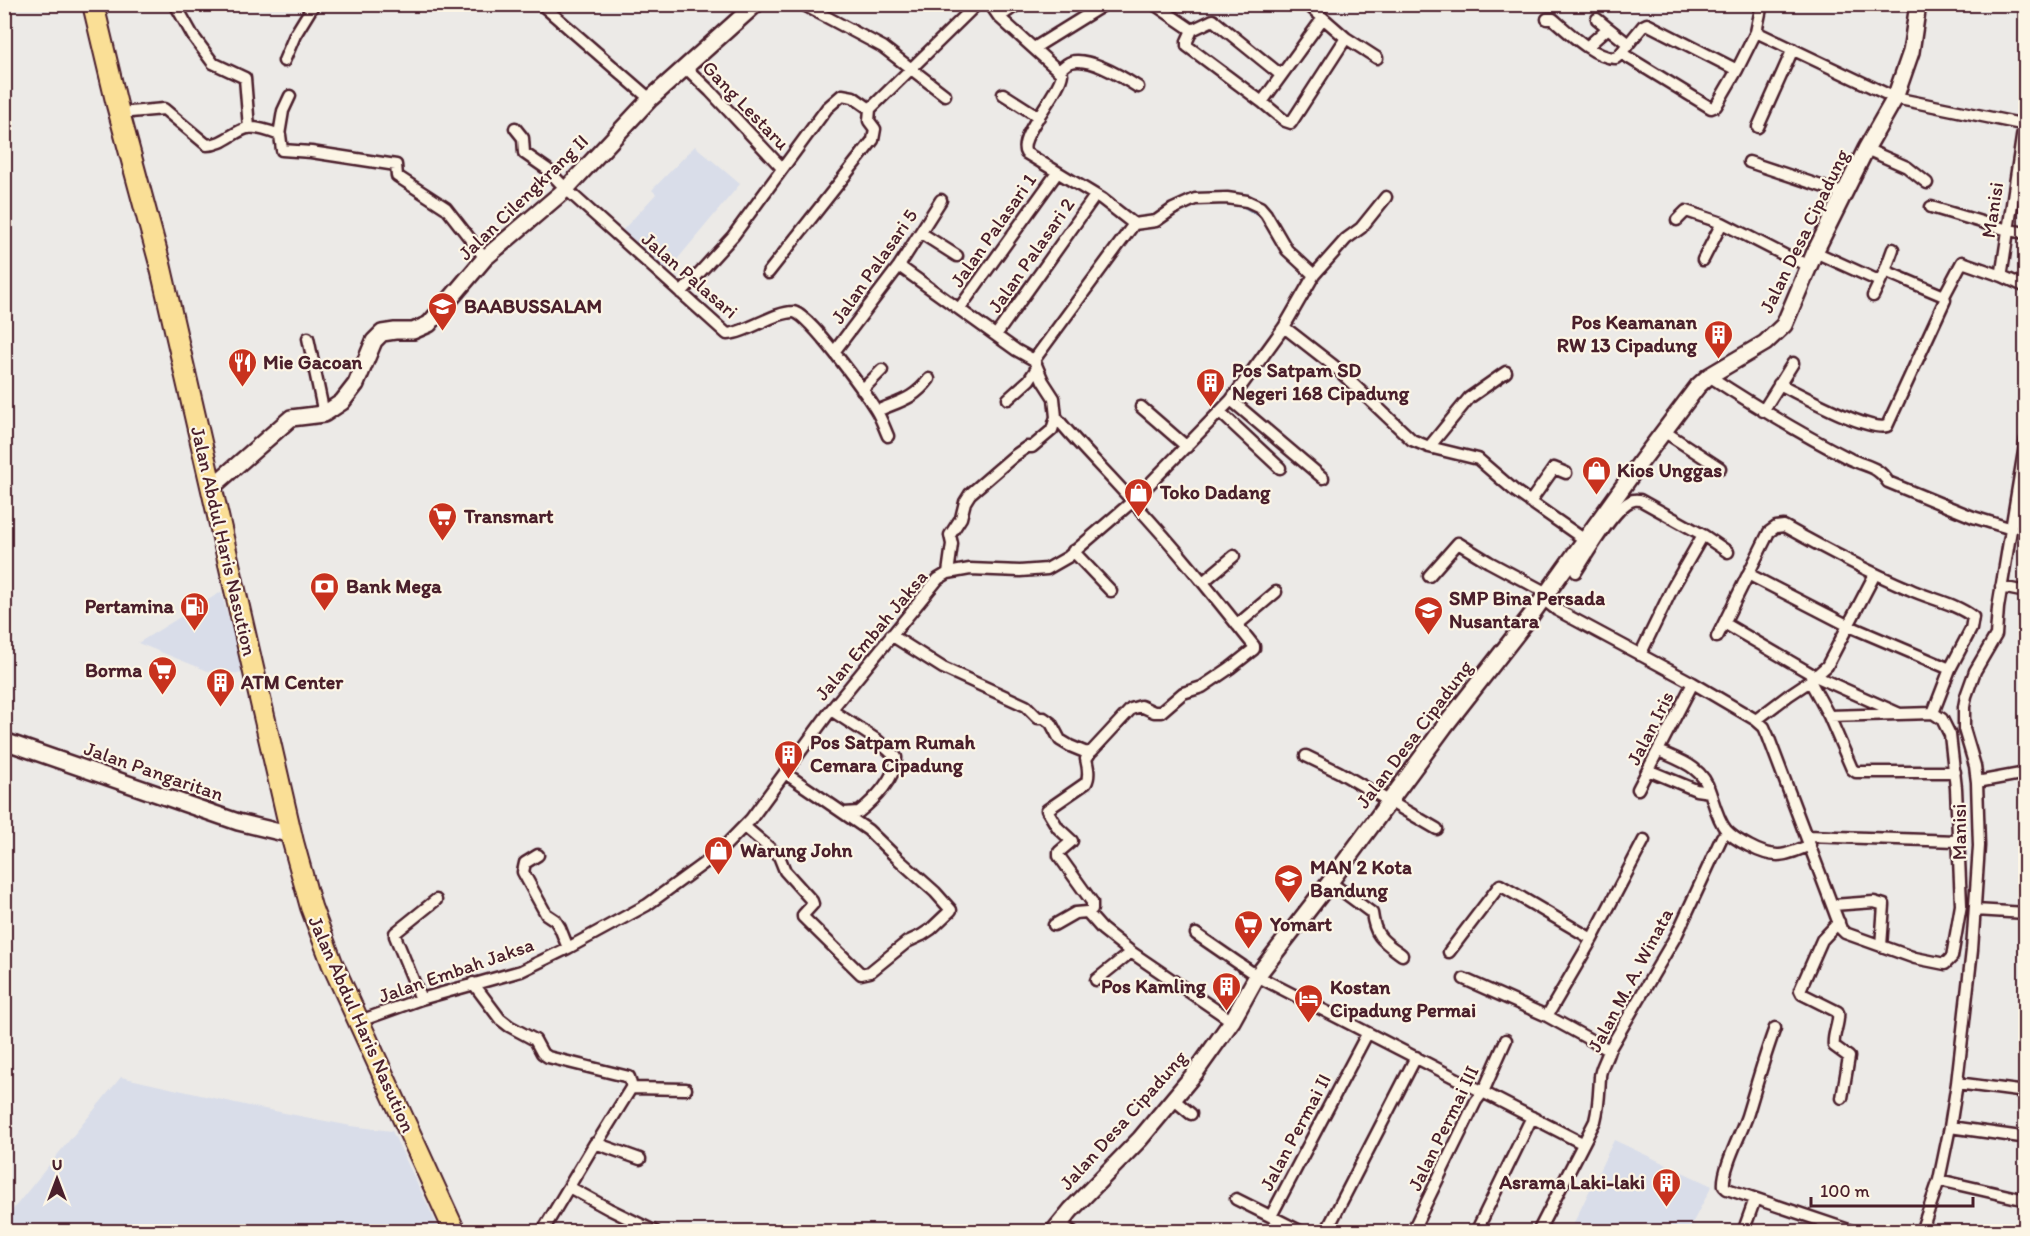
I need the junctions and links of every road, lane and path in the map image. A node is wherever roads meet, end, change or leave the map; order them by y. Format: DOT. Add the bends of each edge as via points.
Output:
graph roads {
  1 [pos="93,4"];
  2 [pos="175,4"];
  3 [pos="314,4"];
  4 [pos="541,4"];
  5 [pos="756,4"];
  6 [pos="802,4"];
  7 [pos="977,4"];
  8 [pos="990,4"];
  9 [pos="1018,4"];
  10 [pos="1105,4"];
  11 [pos="1154,4"];
  12 [pos="1307,4"];
  13 [pos="1762,4"];
  14 [pos="1918,4"];
  15 [pos="999,17"];
  16 [pos="1323,18"];
  17 [pos="1547,19"];
  18 [pos="1597,19"];
  19 [pos="1608,28"];
  20 [pos="1192,30"];
  21 [pos="1756,32"];
  22 [pos="1346,38"];
  23 [pos="1627,43"];
  24 [pos="1588,46"];
  25 [pos="1034,48"];
  26 [pos="1793,49"];
  27 [pos="1621,53"];
  28 [pos="1377,58"];
  29 [pos="284,61"];
  30 [pos="684,67"];
  31 [pos="911,68"];
  32 [pos="1060,70"];
  33 [pos="1737,70"];
  34 [pos="1281,75"];
  35 [pos="1138,87"];
  36 [pos="1003,94"];
  37 [pos="945,95"];
  38 [pos="290,96"];
  39 [pos="1895,98"];
  40 [pos="650,99"];
  41 [pos="1262,102"];
  42 [pos="870,109"];
  43 [pos="119,113"];
  44 [pos="1039,117"];
  45 [pos="2025,124"];
  46 [pos="1758,127"];
  47 [pos="249,128"];
  48 [pos="515,128"];
  49 [pos="279,135"];
  50 [pos="1866,149"];
  51 [pos="1749,162"];
  52 [pos="782,168"];
  53 [pos="1057,173"];
  54 [pos="1927,183"];
  55 [pos="567,189"];
  56 [pos="1845,194"];
  57 [pos="1095,196"];
  58 [pos="1386,197"];
  59 [pos="941,200"];
  60 [pos="1931,207"];
  61 [pos="1677,220"];
  62 [pos="1722,223"];
  63 [pos="1134,224"];
  64 [pos="2008,230"];
  65 [pos="921,233"];
  66 [pos="2025,233"];
  67 [pos="1893,249"];
  68 [pos="957,256"];
  69 [pos="485,258"];
  70 [pos="1812,258"];
  71 [pos="1703,260"];
  72 [pos="899,266"];
  73 [pos="1885,271"];
  74 [pos="768,273"];
  75 [pos="1314,275"];
  76 [pos="2002,276"];
  77 [pos="1880,281"];
  78 [pos="2025,287"];
  79 [pos="681,293"];
  80 [pos="1873,296"];
  81 [pos="1944,296"];
  82 [pos="959,309"];
  83 [pos="1284,327"];
  84 [pos="996,335"];
  85 [pos="308,338"];
  86 [pos="834,352"];
  87 [pos="1793,363"];
  88 [pos="1036,364"];
  89 [pos="882,370"];
  90 [pos="1506,372"];
  91 [pos="1709,376"];
  92 [pos="929,379"];
  93 [pos="1779,384"];
  94 [pos="862,390"];
  95 [pos="1008,399"];
  96 [pos="1231,400"];
  97 [pos="1141,407"];
  98 [pos="877,411"];
  99 [pos="1763,411"];
  100 [pos="1221,412"];
  101 [pos="324,414"];
  102 [pos="1056,417"];
  103 [pos="1665,432"];
  104 [pos="888,436"];
  105 [pos="2025,438"];
  106 [pos="1187,447"];
  107 [pos="1429,447"];
  108 [pos="1280,468"];
  109 [pos="1720,468"];
  110 [pos="1566,474"];
  111 [pos="1323,478"];
  112 [pos="211,488"];
  113 [pos="1133,501"];
  114 [pos="1530,502"];
  115 [pos="2012,529"];
  116 [pos="1703,535"];
  117 [pos="1585,540"];
  118 [pos="1073,551"];
  119 [pos="1728,552"];
  120 [pos="1234,556"];
  121 [pos="1576,572"];
  122 [pos="948,573"];
  123 [pos="1748,574"];
  124 [pos="1875,574"];
  125 [pos="1429,576"];
  126 [pos="1203,582"];
  127 [pos="2001,587"];
  128 [pos="1110,591"];
  129 [pos="1276,592"];
  130 [pos="2025,592"];
  131 [pos="1545,596"];
  132 [pos="1724,622"];
  133 [pos="1237,625"];
  134 [pos="1849,626"];
  135 [pos="891,635"];
  136 [pos="1717,637"];
  137 [pos="1640,655"];
  138 [pos="1950,669"];
  139 [pos="1813,679"];
  140 [pos="1693,683"];
  141 [pos="831,710"];
  142 [pos="1933,713"];
  143 [pos="1900,714"];
  144 [pos="1829,716"];
  145 [pos="1756,720"];
  146 [pos="4,741"];
  147 [pos="1659,751"];
  148 [pos="1090,753"];
  149 [pos="1306,756"];
  150 [pos="1648,770"];
  151 [pos="785,772"];
  152 [pos="1955,772"];
  153 [pos="2025,773"];
  154 [pos="1977,782"];
  155 [pos="1638,789"];
  156 [pos="1710,792"];
  157 [pos="1390,801"];
  158 [pos="843,813"];
  159 [pos="745,827"];
  160 [pos="1437,829"];
  161 [pos="292,835"];
  162 [pos="1722,837"];
  163 [pos="1644,840"];
  164 [pos="1809,840"];
  165 [pos="1957,841"];
  166 [pos="537,855"];
  167 [pos="1330,882"];
  168 [pos="436,900"];
  169 [pos="1833,905"];
  170 [pos="1975,910"];
  171 [pos="1088,913"];
  172 [pos="2025,913"];
  173 [pos="1839,922"];
  174 [pos="1054,925"];
  175 [pos="1196,934"];
  176 [pos="1592,939"];
  177 [pos="1881,946"];
  178 [pos="568,948"];
  179 [pos="1131,952"];
  180 [pos="1449,952"];
  181 [pos="1402,955"];
  182 [pos="1257,976"];
  183 [pos="1464,979"];
  184 [pos="1096,980"];
  185 [pos="473,983"];
  186 [pos="421,999"];
  187 [pos="1547,1016"];
  188 [pos="1232,1021"];
  189 [pos="357,1022"];
  190 [pos="1775,1028"];
  191 [pos="1367,1034"];
  192 [pos="1506,1040"];
  193 [pos="1610,1050"];
  194 [pos="1416,1057"];
  195 [pos="1958,1083"];
  196 [pos="631,1088"];
  197 [pos="686,1089"];
  198 [pos="1483,1092"];
  199 [pos="2025,1092"];
  200 [pos="1842,1098"];
  201 [pos="1173,1099"];
  202 [pos="1191,1114"];
  203 [pos="1532,1117"];
  204 [pos="1950,1127"];
  205 [pos="2021,1137"];
  206 [pos="597,1143"];
  207 [pos="1582,1143"];
  208 [pos="640,1159"];
  209 [pos="1939,1180"];
  210 [pos="569,1187"];
  211 [pos="1236,1199"];
  212 [pos="1755,1199"];
  213 [pos="2025,1200"];
  214 [pos="1271,1216"];
  215 [pos="1062,1228"];
  216 [pos="1843,1230"];
  217 [pos="455,1232"];
  218 [pos="542,1232"];
  219 [pos="656,1232"];
  220 [pos="1302,1232"];
  221 [pos="1326,1232"];
  222 [pos="1412,1232"];
  223 [pos="1476,1232"];
  224 [pos="1538,1232"];
  225 [pos="1743,1232"];
  226 [pos="1855,1232"];
  227 [pos="1921,1232"];
  1 -- 43 [label="highway, Jalan Abdul Haris Nasution"];
  2 -- 47 [label="street" via="213,63 245,78"];
  3 -- 29 [label="street"];
  4 -- 40 [label="street"];
  5 -- 30 [label="street, Jalan Cilengkrang II"];
  6 -- 31 [label="street" via="883,47"];
  7 -- 31 [label="street"];
  8 -- 15 [label="street"];
  9 -- 15 [label="street"];
  10 -- 25 [label="street"];
  11 -- 20 [label="street"];
  12 -- 16 [label="street"];
  13 -- 21 [label="street"];
  14 -- 39 [label="street, Jalan Desa Cipadung" via="1911,52"];
  15 -- 25 [label="street"];
  16 -- 22 [label="street"];
  16 -- 34 [label="street"];
  17 -- 24 [label="street" via="1553,19"];
  18 -- 19 [label="street"];
  19 -- 23 [label="street"];
  19 -- 24 [label="street"];
  20 -- 34 [label="street" via="1213,20"];
  20 -- 41 [label="street" via="1187,46"];
  21 -- 26 [label="street"];
  21 -- 33 [label="street"];
  22 -- 28 [label="street"];
  22 -- 41 [label="street" via="1291,123"];
  23 -- 27 [label="street"];
  23 -- 33 [label="street" via="1647,24"];
  24 -- 27 [label="street" via="1608,58"];
  25 -- 32 [label="street"];
  26 -- 39 [label="street"];
  26 -- 46 [label="street"];
  27 -- 33 [label="street" via="1711,108"];
  30 -- 40 [label="street, Jalan Cilengkrang II"];
  30 -- 52 [label="street, Gang Lestaru"];
  31 -- 37 [label="street"];
  31 -- 42 [label="street"];
  32 -- 35 [label="street" via="1071,62 1083,62 1119,75"];
  32 -- 44 [label="street" via="1062,77"];
  34 -- 41 [label="street"];
  36 -- 44 [label="street"];
  38 -- 49 [label="street"];
  39 -- 45 [label="street"];
  39 -- 50 [label="street, Jalan Desa Cipadung"];
  40 -- 55 [label="street, Jalan Cilengkrang II"];
  42 -- 52 [label="street" via="840,95"];
  42 -- 74 [label="street" via="869,121 875,129 873,140"];
  43 -- 47 [label="street" via="164,109 207,145"];
  43 -- 112 [label="highway, Jalan Abdul Haris Nasution" via="160,264"];
  44 -- 53 [label="street" via="1024,150"];
  45 -- 64 [label="street, Manisi"];
  47 -- 49 [label="street"];
  48 -- 55 [label="street, Jalan Palasari" via="523,138 524,153"];
  49 -- 69 [label="street" via="282,150 393,164 397,176 446,208"];
  50 -- 54 [label="street" via="1907,167"];
  50 -- 56 [label="street, Jalan Desa Cipadung"];
  51 -- 56 [label="street"];
  52 -- 79 [label="street" via="733,236"];
  53 -- 57 [label="street"];
  53 -- 82 [label="street, Jalan Palasari 1"];
  55 -- 69 [label="street, Jalan Cilengkrang II"];
  55 -- 79 [label="street, Jalan Palasari"];
  56 -- 70 [label="street, Jalan Desa Cipadung"];
  57 -- 63 [label="street"];
  57 -- 84 [label="street, Jalan Palasari 2"];
  58 -- 75 [label="street, Jalan Embah Jaksa"];
  59 -- 65 [label="street, Jalan Palasari 5"];
  60 -- 64 [label="street"];
  61 -- 62 [label="street" via="1686,211"];
  62 -- 70 [label="street" via="1792,259"];
  62 -- 71 [label="street"];
  63 -- 75 [label="street" via="1156,221 1195,199 1247,201 1260,207 1287,250"];
  63 -- 88 [label="street"];
  64 -- 66 [label="street"];
  64 -- 76 [label="street, Manisi"];
  65 -- 68 [label="street"];
  65 -- 72 [label="street, Jalan Palasari 5"];
  67 -- 73 [label="street"];
  69 -- 101 [label="street, Jalan Cilengkrang II" via="429,324 413,331 382,333 374,341 356,384 342,402"];
  70 -- 77 [label="street"];
  70 -- 91 [label="street, Jalan Desa Cipadung" via="1778,331"];
  72 -- 82 [label="street"];
  72 -- 86 [label="street, Jalan Palasari 5"];
  73 -- 77 [label="street"];
  73 -- 81 [label="street"];
  75 -- 83 [label="street, Jalan Embah Jaksa"];
  76 -- 78 [label="street"];
  76 -- 81 [label="street" via="1964,262"];
  77 -- 80 [label="street"];
  79 -- 86 [label="street, Jalan Palasari" via="728,335 790,312 798,313"];
  81 -- 93 [label="street" via="1887,426 1853,419"];
  82 -- 84 [label="street"];
  83 -- 96 [label="street, Jalan Embah Jaksa"];
  83 -- 107 [label="street" via="1334,366 1410,439"];
  84 -- 88 [label="street"];
  85 -- 101 [label="street"];
  86 -- 94 [label="street, Jalan Palasari"];
  87 -- 93 [label="street"];
  88 -- 95 [label="street" via="1029,380"];
  88 -- 102 [label="street" via="1054,398"];
  89 -- 94 [label="street"];
  90 -- 107 [label="street" via="1469,398"];
  91 -- 99 [label="street"];
  91 -- 103 [label="street, Jalan Desa Cipadung"];
  92 -- 98 [label="street" via="913,396"];
  93 -- 99 [label="street"];
  94 -- 98 [label="street, Jalan Palasari"];
  96 -- 100 [label="street, Jalan Embah Jaksa"];
  96 -- 111 [label="street"];
  97 -- 106 [label="street"];
  98 -- 104 [label="street, Jalan Palasari"];
  99 -- 115 [label="street" via="1880,471 1891,484"];
  100 -- 106 [label="street, Jalan Embah Jaksa"];
  100 -- 108 [label="street"];
  101 -- 112 [label="street" via="291,418"];
  102 -- 113 [label="street"];
  102 -- 122 [label="street" via="1047,436 1014,456 967,497 961,518 950,535"];
  103 -- 109 [label="street"];
  103 -- 117 [label="street, Jalan Desa Cipadung"];
  105 -- 115 [label="street, Manisi"];
  106 -- 113 [label="street, Jalan Embah Jaksa"];
  107 -- 114 [label="street" via="1478,459"];
  110 -- 114 [label="street" via="1554,468"];
  112 -- 161 [label="highway, Jalan Abdul Haris Nasution"];
  113 -- 118 [label="street, Jalan Embah Jaksa"];
  113 -- 126 [label="street"];
  114 -- 117 [label="street"];
  115 -- 127 [label="street, Manisi"];
  116 -- 119 [label="street"];
  116 -- 121 [label="street" via="1640,500 1631,500 1614,516"];
  116 -- 137 [label="street"];
  117 -- 131 [label="street, Jalan Desa Cipadung"];
  118 -- 122 [label="street, Jalan Embah Jaksa" via="1047,569 970,569"];
  118 -- 128 [label="street"];
  120 -- 126 [label="street"];
  122 -- 135 [label="street, Jalan Embah Jaksa" via="938,579"];
  123 -- 124 [label="street" via="1769,532 1782,526"];
  123 -- 132 [label="street"];
  123 -- 134 [label="street"];
  124 -- 134 [label="street"];
  124 -- 138 [label="street" via="1959,607 1973,617 1971,629"];
  125 -- 131 [label="street" via="1458,543"];
  126 -- 133 [label="street"];
  127 -- 130 [label="street"];
  127 -- 154 [label="street, Manisi" via="1996,634 1975,671 1964,707 1964,729"];
  129 -- 133 [label="street"];
  131 -- 137 [label="street" via="1557,610"];
  131 -- 157 [label="street, Jalan Desa Cipadung"];
  132 -- 136 [label="street"];
  132 -- 139 [label="street"];
  133 -- 148 [label="street" via="1254,649 1202,687 1183,693 1161,712 1141,706 1131,709"];
  134 -- 138 [label="street"];
  134 -- 139 [label="street" via="1827,666"];
  135 -- 141 [label="street, Jalan Embah Jaksa"];
  135 -- 148 [label="street" via="943,668 1026,706 1038,718 1051,723 1060,740"];
  137 -- 140 [label="street"];
  138 -- 142 [label="street"];
  139 -- 143 [label="street"];
  139 -- 144 [label="street"];
  139 -- 145 [label="street"];
  140 -- 145 [label="street"];
  140 -- 147 [label="street, Jalan Iris"];
  141 -- 151 [label="street, Jalan Embah Jaksa"];
  141 -- 158 [label="street" via="877,740 897,760 875,798 859,812"];
  142 -- 143 [label="street"];
  142 -- 152 [label="street" via="1942,719 1950,735"];
  143 -- 144 [label="street"];
  144 -- 152 [label="street" via="1854,771"];
  145 -- 164 [label="street" via="1766,730"];
  146 -- 161 [label="street, Jalan Pangaritan" via="238,822"];
  147 -- 150 [label="street, Jalan Iris"];
  147 -- 156 [label="street" via="1698,772 1706,779"];
  148 -- 171 [label="street" via="1086,759 1086,783 1047,810 1072,841 1059,856 1092,902"];
  149 -- 157 [label="street"];
  150 -- 155 [label="street, Jalan Iris"];
  150 -- 156 [label="street"];
  151 -- 158 [label="street"];
  151 -- 159 [label="street, Jalan Embah Jaksa"];
  152 -- 165 [label="street"];
  153 -- 154 [label="street"];
  154 -- 170 [label="street, Manisi"];
  156 -- 164 [label="street" via="1725,829 1760,852 1782,856"];
  157 -- 160 [label="street"];
  157 -- 167 [label="street, Jalan Desa Cipadung"];
  158 -- 159 [label="street" via="868,830 951,910 864,974 803,917 812,901 785,871 779,856"];
  159 -- 178 [label="street, Jalan Embah Jaksa" via="718,853 647,905"];
  161 -- 189 [label="highway, Jalan Abdul Haris Nasution" via="311,908"];
  162 -- 193 [label="street, Jalan M. A. Winata" via="1677,934"];
  163 -- 176 [label="street"];
  164 -- 165 [label="street"];
  164 -- 169 [label="street"];
  165 -- 177 [label="street" via="1961,905 1950,960 1941,964"];
  166 -- 178 [label="street" via="525,863 523,872 546,914 555,920"];
  167 -- 181 [label="street" via="1372,913 1374,930"];
  167 -- 182 [label="street, Jalan Desa Cipadung"];
  168 -- 186 [label="street" via="395,933"];
  169 -- 173 [label="street"];
  169 -- 177 [label="street" via="1884,905"];
  170 -- 172 [label="street"];
  170 -- 195 [label="street, Manisi"];
  171 -- 174 [label="street" via="1075,913"];
  171 -- 179 [label="street"];
  173 -- 177 [label="street" via="1845,933"];
  173 -- 200 [label="street" via="1822,940 1800,990 1838,1012 1834,1046 1849,1055"];
  175 -- 182 [label="street"];
  176 -- 180 [label="street" via="1500,885"];
  176 -- 187 [label="street"];
  178 -- 185 [label="street, Jalan Embah Jaksa" via="520,971"];
  179 -- 184 [label="street"];
  179 -- 188 [label="street"];
  182 -- 188 [label="street, Jalan Desa Cipadung"];
  182 -- 191 [label="street"];
  183 -- 187 [label="street"];
  185 -- 186 [label="street, Jalan Embah Jaksa"];
  185 -- 196 [label="street" via="500,1020 535,1040 548,1057 629,1077"];
  186 -- 189 [label="street, Jalan Embah Jaksa"];
  187 -- 193 [label="street"];
  188 -- 201 [label="street, Jalan Desa Cipadung"];
  189 -- 217 [label="highway, Jalan Abdul Haris Nasution"];
  190 -- 212 [label="street" via="1723,1182 1727,1190"];
  191 -- 194 [label="street"];
  191 -- 214 [label="street, Jalan Permai II"];
  192 -- 198 [label="street, Jalan Permai III"];
  193 -- 207 [label="street, Jalan M. A. Winata" via="1600,1077 1597,1114"];
  194 -- 198 [label="street"];
  194 -- 221 [label="street"];
  195 -- 199 [label="street"];
  195 -- 204 [label="street, Manisi"];
  196 -- 197 [label="street"];
  196 -- 206 [label="street"];
  198 -- 203 [label="street"];
  198 -- 222 [label="street, Jalan Permai III"];
  201 -- 202 [label="street"];
  201 -- 215 [label="street, Jalan Desa Cipadung"];
  203 -- 207 [label="street"];
  203 -- 223 [label="street"];
  204 -- 205 [label="street"];
  204 -- 209 [label="street, Manisi"];
  206 -- 208 [label="street"];
  206 -- 210 [label="street"];
  207 -- 224 [label="street, Jalan M. A. Winata"];
  209 -- 213 [label="street"];
  209 -- 227 [label="street, Manisi"];
  210 -- 218 [label="street"];
  210 -- 219 [label="street"];
  211 -- 214 [label="street"];
  212 -- 216 [label="street"];
  212 -- 225 [label="street"];
  214 -- 220 [label="street, Jalan Permai II"];
  216 -- 226 [label="street"];
}
